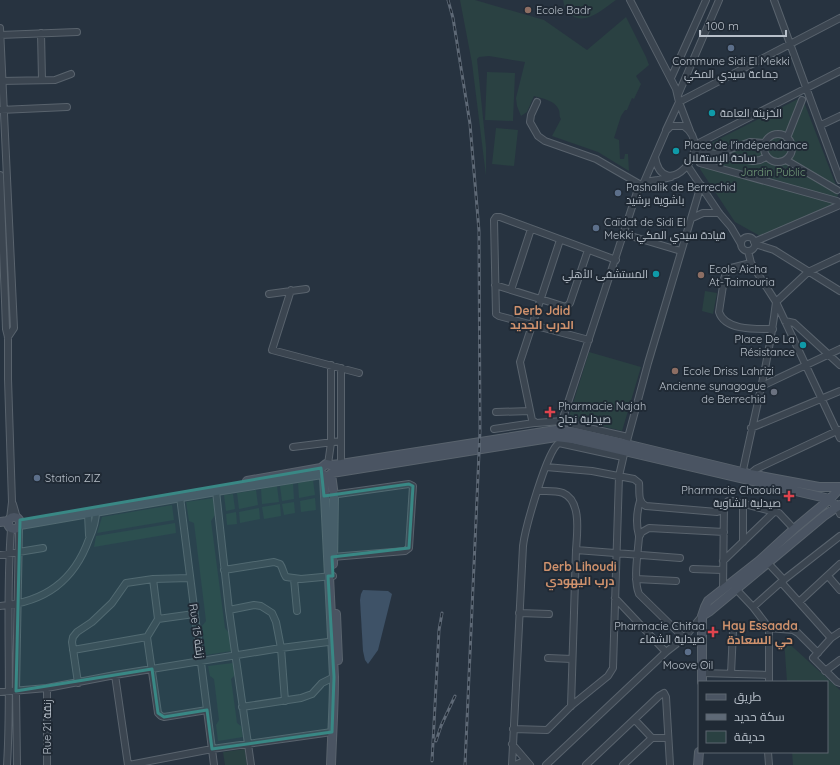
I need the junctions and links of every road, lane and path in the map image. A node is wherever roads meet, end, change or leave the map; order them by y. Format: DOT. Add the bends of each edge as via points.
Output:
graph roads {
  1 [pos="630,0"];
  2 [pos="706,0"];
  3 [pos="719,0"];
  4 [pos="775,0"];
  5 [pos="840,18"];
  6 [pos="0,28"];
  7 [pos="77,32"];
  8 [pos="41,33"];
  9 [pos="0,35"];
  10 [pos="790,44"];
  11 [pos="840,71"];
  12 [pos="71,74"];
  13 [pos="671,78"];
  14 [pos="42,80"];
  15 [pos="1,81"];
  16 [pos="807,88"];
  17 [pos="678,94"];
  18 [pos="802,100"];
  19 [pos="537,102"];
  20 [pos="679,102"];
  21 [pos="67,107"];
  22 [pos="2,110"];
  23 [pos="840,116"];
  24 [pos="821,125"];
  25 [pos="666,131"];
  26 [pos="692,134"];
  27 [pos="787,138"];
  28 [pos="765,143"];
  29 [pos="695,147"];
  30 [pos="717,154"];
  31 [pos="655,157"];
  32 [pos="766,157"];
  33 [pos="786,160"];
  34 [pos="700,163"];
  35 [pos="838,164"];
  36 [pos="687,165"];
  37 [pos="0,175"];
  38 [pos="673,176"];
  39 [pos="840,180"];
  40 [pos="642,183"];
  41 [pos="701,185"];
  42 [pos="836,190"];
  43 [pos="838,203"];
  44 [pos="719,212"];
  45 [pos="692,218"];
  46 [pos="731,227"];
  47 [pos="531,229"];
  48 [pos="624,234"];
  49 [pos="1,235"];
  50 [pos="747,237"];
  51 [pos="560,240"];
  52 [pos="754,243"];
  53 [pos="741,244"];
  54 [pos="1,245"];
  55 [pos="11,246"];
  56 [pos="588,250"];
  57 [pos="681,251"];
  58 [pos="748,251"];
  59 [pos="840,257"];
  60 [pos="616,260"];
  61 [pos="751,263"];
  62 [pos="808,272"];
  63 [pos="2,276"];
  64 [pos="12,276"];
  65 [pos="495,284"];
  66 [pos="306,289"];
  67 [pos="291,290"];
  68 [pos="511,290"];
  69 [pos="840,291"];
  70 [pos="269,294"];
  71 [pos="540,299"];
  72 [pos="2,301"];
  73 [pos="776,302"];
  74 [pos="785,321"];
  75 [pos="532,325"];
  76 [pos="14,328"];
  77 [pos="3,329"];
  78 [pos="773,329"];
  79 [pos="8,337"];
  80 [pos="589,340"];
  81 [pos="840,349"];
  82 [pos="828,355"];
  83 [pos="331,365"];
  84 [pos="840,365"];
  85 [pos="806,366"];
  86 [pos="341,368"];
  87 [pos="359,372"];
  88 [pos="762,386"];
  89 [pos="840,391"];
  90 [pos="822,399"];
  91 [pos="530,411"];
  92 [pos="496,412"];
  93 [pos="562,421"];
  94 [pos="534,423"];
  95 [pos="751,428"];
  96 [pos="494,429"];
  97 [pos="838,430"];
  98 [pos="840,438"];
  99 [pos="341,441"];
  100 [pos="331,443"];
  101 [pos="294,447"];
  102 [pos="626,447"];
  103 [pos="341,464"];
  104 [pos="546,467"];
  105 [pos="327,471"];
  106 [pos="620,476"];
  107 [pos="745,477"];
  108 [pos="840,487"];
  109 [pos="216,491"];
  110 [pos="538,491"];
  111 [pos="812,495"];
  112 [pos="324,496"];
  113 [pos="334,496"];
  114 [pos="180,497"];
  115 [pos="830,499"];
  116 [pos="640,501"];
  117 [pos="743,503"];
  118 [pos="724,505"];
  119 [pos="819,507"];
  120 [pos="839,509"];
  121 [pos="775,512"];
  122 [pos="92,513"];
  123 [pos="13,523"];
  124 [pos="0,528"];
  125 [pos="794,529"];
  126 [pos="724,532"];
  127 [pos="640,536"];
  128 [pos="840,536"];
  129 [pos="743,542"];
  130 [pos="43,548"];
  131 [pos="576,550"];
  132 [pos="18,553"];
  133 [pos="617,553"];
  134 [pos="9,554"];
  135 [pos="638,554"];
  136 [pos="0,555"];
  137 [pos="332,557"];
  138 [pos="680,558"];
  139 [pos="723,561"];
  140 [pos="767,562"];
  141 [pos="840,564"];
  142 [pos="693,569"];
  143 [pos="224,570"];
  144 [pos="722,570"];
  145 [pos="330,576"];
  146 [pos="828,576"];
  147 [pos="190,578"];
  148 [pos="153,579"];
  149 [pos="294,579"];
  150 [pos="636,579"];
  151 [pos="676,581"];
  152 [pos="782,581"];
  153 [pos="723,588"];
  154 [pos="736,589"];
  155 [pos="840,590"];
  156 [pos="615,598"];
  157 [pos="799,602"];
  158 [pos="17,604"];
  159 [pos="8,605"];
  160 [pos="0,606"];
  161 [pos="753,607"];
  162 [pos="229,610"];
  163 [pos="297,611"];
  164 [pos="519,613"];
  165 [pos="194,614"];
  166 [pos="549,614"];
  167 [pos="702,616"];
  168 [pos="158,619"];
  169 [pos="769,628"];
  170 [pos="732,631"];
  171 [pos="840,632"];
  172 [pos="147,637"];
  173 [pos="684,638"];
  174 [pos="831,638"];
  175 [pos="334,641"];
  176 [pos="281,648"];
  177 [pos="73,650"];
  178 [pos="666,652"];
  179 [pos="236,656"];
  180 [pos="815,656"];
  181 [pos="548,658"];
  182 [pos="572,659"];
  183 [pos="840,660"];
  184 [pos="201,662"];
  185 [pos="152,669"];
  186 [pos="825,671"];
  187 [pos="702,673"];
  188 [pos="731,674"];
  189 [pos="115,675"];
  190 [pos="334,677"];
  191 [pos="769,679"];
  192 [pos="702,681"];
  193 [pos="78,682"];
  194 [pos="840,683"];
  195 [pos="47,688"];
  196 [pos="16,691"];
  197 [pos="0,692"];
  198 [pos="8,692"];
  199 [pos="285,701"];
  200 [pos="334,706"];
  201 [pos="571,706"];
  202 [pos="242,707"];
  203 [pos="207,710"];
  204 [pos="635,720"];
  205 [pos="513,729"];
  206 [pos="332,732"];
  207 [pos="652,738"];
  208 [pos="668,738"];
  209 [pos="248,744"];
  210 [pos="512,744"];
  211 [pos="212,750"];
  212 [pos="699,753"];
  213 [pos="768,753"];
  214 [pos="670,763"];
  215 [pos="7,765"];
  216 [pos="17,765"];
  217 [pos="47,765"];
  218 [pos="129,765"];
  219 [pos="214,765"];
  220 [pos="251,765"];
  221 [pos="332,765"];
  222 [pos="513,765"];
  223 [pos="530,765"];
  224 [pos="546,765"];
  225 [pos="586,765"];
  226 [pos="623,765"];
  227 [pos="665,765"];
  228 [pos="698,765"];
  229 [pos="769,765"];
  1 -- 13 [label="street"];
  2 -- 13 [label="street"];
  3 -- 17 [label="street"];
  4 -- 10 [label="street"];
  5 -- 10 [label="street"];
  6 -- 9 [label="street"];
  7 -- 8 [label="street"];
  8 -- 9 [label="street"];
  8 -- 14 [label="street"];
  9 -- 15 [label="street"];
  10 -- 16 [label="street"];
  10 -- 20 [label="street"];
  11 -- 16 [label="street"];
  12 -- 14 [label="street" via="55,80"];
  13 -- 17 [label="street"];
  14 -- 15 [label="street"];
  15 -- 22 [label="street"];
  16 -- 24 [label="street"];
  16 -- 29 [label="street"];
  17 -- 20 [label="street"];
  18 -- 27 [label="street"];
  19 -- 40 [label="street" via="530,122 541,138 596,159"];
  20 -- 25 [label="street"];
  20 -- 26 [label="street"];
  21 -- 22 [label="street"];
  22 -- 55 [label="street"];
  23 -- 24 [label="street"];
  24 -- 35 [label="street"];
  25 -- 26 [label="street" via="671,126 684,126"];
  25 -- 31 [label="street"];
  26 -- 29 [label="street"];
  27 -- 28 [label="street" via="774,135"];
  27 -- 33 [label="street" via="792,146"];
  28 -- 30 [label="street" via="750,142"];
  28 -- 32 [label="street"];
  29 -- 30 [label="street"];
  29 -- 36 [label="street"];
  30 -- 32 [label="street" via="753,161"];
  31 -- 38 [label="street" via="656,165 661,172"];
  31 -- 40 [label="street"];
  32 -- 33 [label="street" via="775,162"];
  33 -- 42 [label="street"];
  34 -- 43 [label="street"];
  35 -- 39 [label="street"];
  36 -- 38 [label="street"];
  36 -- 41 [label="street"];
  37 -- 49 [label="street"];
  38 -- 40 [label="street"];
  40 -- 48 [label="street"];
  41 -- 44 [label="street"];
  41 -- 45 [label="street"];
  43 -- 52 [label="street"];
  44 -- 45 [label="street"];
  44 -- 46 [label="street"];
  45 -- 57 [label="street"];
  46 -- 50 [label="street"];
  46 -- 53 [label="street"];
  47 -- 51 [label="street"];
  47 -- 65 [label="street" via="500,217 494,220"];
  47 -- 68 [label="street"];
  48 -- 57 [label="street"];
  48 -- 60 [label="street"];
  49 -- 54 [label="street"];
  50 -- 52 [label="street"];
  50 -- 53 [label="street"];
  51 -- 56 [label="street"];
  51 -- 71 [label="street"];
  52 -- 58 [label="street" via="753,249"];
  52 -- 62 [label="street" via="774,250"];
  53 -- 58 [label="street" via="742,248"];
  54 -- 55 [label="street"];
  54 -- 63 [label="street"];
  55 -- 64 [label="street"];
  56 -- 60 [label="street"];
  56 -- 71 [label="street" via="569,306 564,307"];
  57 -- 102 [label="street"];
  58 -- 61 [label="street"];
  59 -- 62 [label="street"];
  60 -- 80 [label="street"];
  61 -- 73 [label="street"];
  61 -- 78 [label="street" via="730,268 724,274 719,312 728,323 749,329"];
  62 -- 69 [label="street"];
  62 -- 73 [label="street"];
  63 -- 64 [label="street"];
  63 -- 72 [label="street"];
  64 -- 76 [label="street"];
  65 -- 68 [label="street"];
  65 -- 75 [label="street" via="496,314"];
  66 -- 67 [label="street"];
  67 -- 70 [label="street"];
  67 -- 83 [label="street" via="272,350"];
  68 -- 71 [label="street"];
  71 -- 75 [label="street"];
  72 -- 77 [label="street"];
  73 -- 74 [label="street"];
  73 -- 78 [label="street"];
  74 -- 82 [label="street" via="794,323"];
  74 -- 85 [label="street"];
  75 -- 80 [label="street"];
  75 -- 91 [label="street" via="520,362"];
  76 -- 77 [label="street"];
  76 -- 79 [label="street"];
  77 -- 79 [label="street"];
  78 -- 88 [label="street"];
  79 -- 123 [label="street"];
  80 -- 93 [label="street"];
  81 -- 82 [label="street"];
  82 -- 84 [label="street"];
  82 -- 85 [label="street"];
  83 -- 86 [label="street"];
  83 -- 100 [label="street"];
  85 -- 88 [label="street"];
  85 -- 90 [label="street"];
  86 -- 87 [label="street"];
  86 -- 99 [label="street"];
  88 -- 95 [label="street"];
  89 -- 90 [label="street"];
  90 -- 95 [label="street"];
  90 -- 97 [label="street"];
  91 -- 92 [label="street"];
  91 -- 94 [label="street"];
  93 -- 94 [label="street"];
  93 -- 102 [label="street"];
  94 -- 96 [label="street"];
  95 -- 107 [label="street"];
  97 -- 98 [label="street"];
  97 -- 107 [label="street" via="756,469"];
  99 -- 100 [label="street"];
  99 -- 103 [label="street"];
  100 -- 101 [label="street"];
  100 -- 105 [label="street"];
  102 -- 103 [label="main road" via="574,432 556,430"];
  102 -- 104 [label="street" via="559,443"];
  102 -- 105 [label="main road" via="556,437"];
  102 -- 106 [label="street"];
  102 -- 107 [label="main road"];
  103 -- 105 [label="main road"];
  104 -- 106 [label="street"];
  104 -- 110 [label="street"];
  105 -- 109 [label="main road"];
  105 -- 112 [label="main road"];
  105 -- 113 [label="main road"];
  105 -- 123 [label="main road"];
  106 -- 116 [label="street" via="634,479 639,483"];
  106 -- 133 [label="street"];
  107 -- 108 [label="main road" via="819,487"];
  107 -- 111 [label="main road"];
  108 -- 115 [label="main road"];
  109 -- 114 [label="main road"];
  109 -- 143 [label="street"];
  110 -- 131 [label="street" via="562,493 572,501 578,525"];
  110 -- 164 [label="street" via="522,546"];
  111 -- 115 [label="main road"];
  111 -- 119 [label="main road"];
  112 -- 113 [label="street"];
  112 -- 145 [label="main road"];
  113 -- 137 [label="main road"];
  113 -- 137 [label="street" via="409,484 413,486 410,548 404,551"];
  114 -- 122 [label="main road"];
  114 -- 147 [label="street, Rue 15 زنقة"];
  115 -- 119 [label="main road"];
  115 -- 120 [label="main road"];
  116 -- 118 [label="street" via="646,506 717,512"];
  116 -- 127 [label="street"];
  117 -- 118 [label="street" via="728,501"];
  117 -- 121 [label="street"];
  117 -- 129 [label="street"];
  118 -- 126 [label="street"];
  119 -- 125 [label="main road"];
  120 -- 140 [label="main road" via="824,516"];
  121 -- 125 [label="street" via="781,514"];
  121 -- 129 [label="street"];
  122 -- 123 [label="main road"];
  122 -- 158 [label="street" via="90,539 78,564 50,591 38,598"];
  123 -- 124 [label="main road"];
  123 -- 132 [label="street"];
  123 -- 134 [label="street"];
  125 -- 153 [label="main road" via="759,561"];
  126 -- 127 [label="street" via="649,528"];
  126 -- 139 [label="street"];
  127 -- 135 [label="street"];
  128 -- 152 [label="street"];
  129 -- 139 [label="street"];
  130 -- 132 [label="street"];
  131 -- 133 [label="street"];
  131 -- 182 [label="street"];
  132 -- 134 [label="street"];
  132 -- 158 [label="street"];
  133 -- 135 [label="street"];
  133 -- 156 [label="street"];
  134 -- 136 [label="street"];
  134 -- 159 [label="street"];
  135 -- 138 [label="street"];
  135 -- 150 [label="street"];
  137 -- 145 [label="main road"];
  139 -- 144 [label="street"];
  140 -- 152 [label="street"];
  140 -- 154 [label="main road"];
  141 -- 146 [label="street"];
  142 -- 144 [label="street"];
  143 -- 149 [label="street" via="277,562 283,569 283,574"];
  143 -- 162 [label="street"];
  144 -- 153 [label="street"];
  145 -- 149 [label="street"];
  145 -- 175 [label="main road"];
  146 -- 155 [label="street"];
  146 -- 157 [label="street"];
  147 -- 148 [label="street"];
  147 -- 165 [label="street, Rue 15 زنقة"];
  148 -- 168 [label="street"];
  148 -- 177 [label="street" via="126,583 107,608 73,637"];
  149 -- 163 [label="street"];
  150 -- 151 [label="street"];
  150 -- 173 [label="street" via="639,594"];
  152 -- 157 [label="street"];
  152 -- 161 [label="street"];
  153 -- 167 [label="main road" via="708,601"];
  154 -- 161 [label="street"];
  154 -- 167 [label="main road"];
  156 -- 178 [label="street"];
  156 -- 201 [label="street" via="613,668 608,676"];
  157 -- 174 [label="street"];
  158 -- 159 [label="street"];
  158 -- 196 [label="street"];
  159 -- 160 [label="street"];
  159 -- 198 [label="street"];
  161 -- 169 [label="street"];
  162 -- 176 [label="street" via="254,605 266,608 276,622"];
  162 -- 179 [label="street"];
  164 -- 166 [label="street"];
  164 -- 205 [label="street"];
  165 -- 168 [label="street"];
  165 -- 184 [label="street, Rue 15 زنقة"];
  167 -- 173 [label="street"];
  167 -- 187 [label="main road"];
  168 -- 172 [label="street"];
  169 -- 180 [label="street" via="793,630 798,633"];
  169 -- 191 [label="street"];
  170 -- 188 [label="street"];
  171 -- 174 [label="street"];
  172 -- 177 [label="street"];
  172 -- 185 [label="street"];
  173 -- 178 [label="street"];
  174 -- 180 [label="street"];
  175 -- 176 [label="street"];
  175 -- 190 [label="main road"];
  175 -- 200 [label="main road" via="339,690"];
  176 -- 179 [label="street"];
  176 -- 199 [label="street"];
  177 -- 193 [label="street"];
  178 -- 224 [label="street"];
  179 -- 184 [label="street"];
  179 -- 202 [label="street"];
  180 -- 186 [label="street"];
  181 -- 182 [label="street"];
  182 -- 201 [label="street"];
  183 -- 186 [label="street"];
  184 -- 185 [label="street"];
  184 -- 203 [label="street, Rue 15 زنقة"];
  185 -- 189 [label="street"];
  185 -- 203 [label="street" via="158,713 161,716 170,717"];
  186 -- 194 [label="street"];
  187 -- 188 [label="street"];
  187 -- 192 [label="main road"];
  188 -- 191 [label="street"];
  189 -- 193 [label="street"];
  189 -- 218 [label="street"];
  190 -- 199 [label="street" via="322,683 312,694"];
  190 -- 200 [label="main road"];
  193 -- 195 [label="street"];
  195 -- 196 [label="street"];
  195 -- 217 [label="street, Rue 21 زنقة"];
  196 -- 198 [label="street"];
  196 -- 216 [label="street"];
  197 -- 198 [label="street"];
  198 -- 215 [label="street"];
  199 -- 202 [label="street"];
  200 -- 206 [label="main road"];
  201 -- 205 [label="street" via="546,730"];
  202 -- 209 [label="street"];
  203 -- 211 [label="street, Rue 15 زنقة"];
  204 -- 207 [label="street"];
  204 -- 208 [label="street" via="664,693"];
  204 -- 225 [label="street"];
  205 -- 210 [label="street"];
  206 -- 209 [label="street"];
  206 -- 221 [label="main road"];
  207 -- 208 [label="street"];
  207 -- 226 [label="street"];
  208 -- 214 [label="street"];
  209 -- 211 [label="street"];
  209 -- 220 [label="street"];
  210 -- 222 [label="street"];
  210 -- 223 [label="street"];
  211 -- 218 [label="street"];
  211 -- 219 [label="street, Rue 15 زنقة"];
  212 -- 228 [label="main road"];
  213 -- 229 [label="street"];
  214 -- 227 [label="street"];
  222 -- 223 [label="street" via="522,762"];
}
